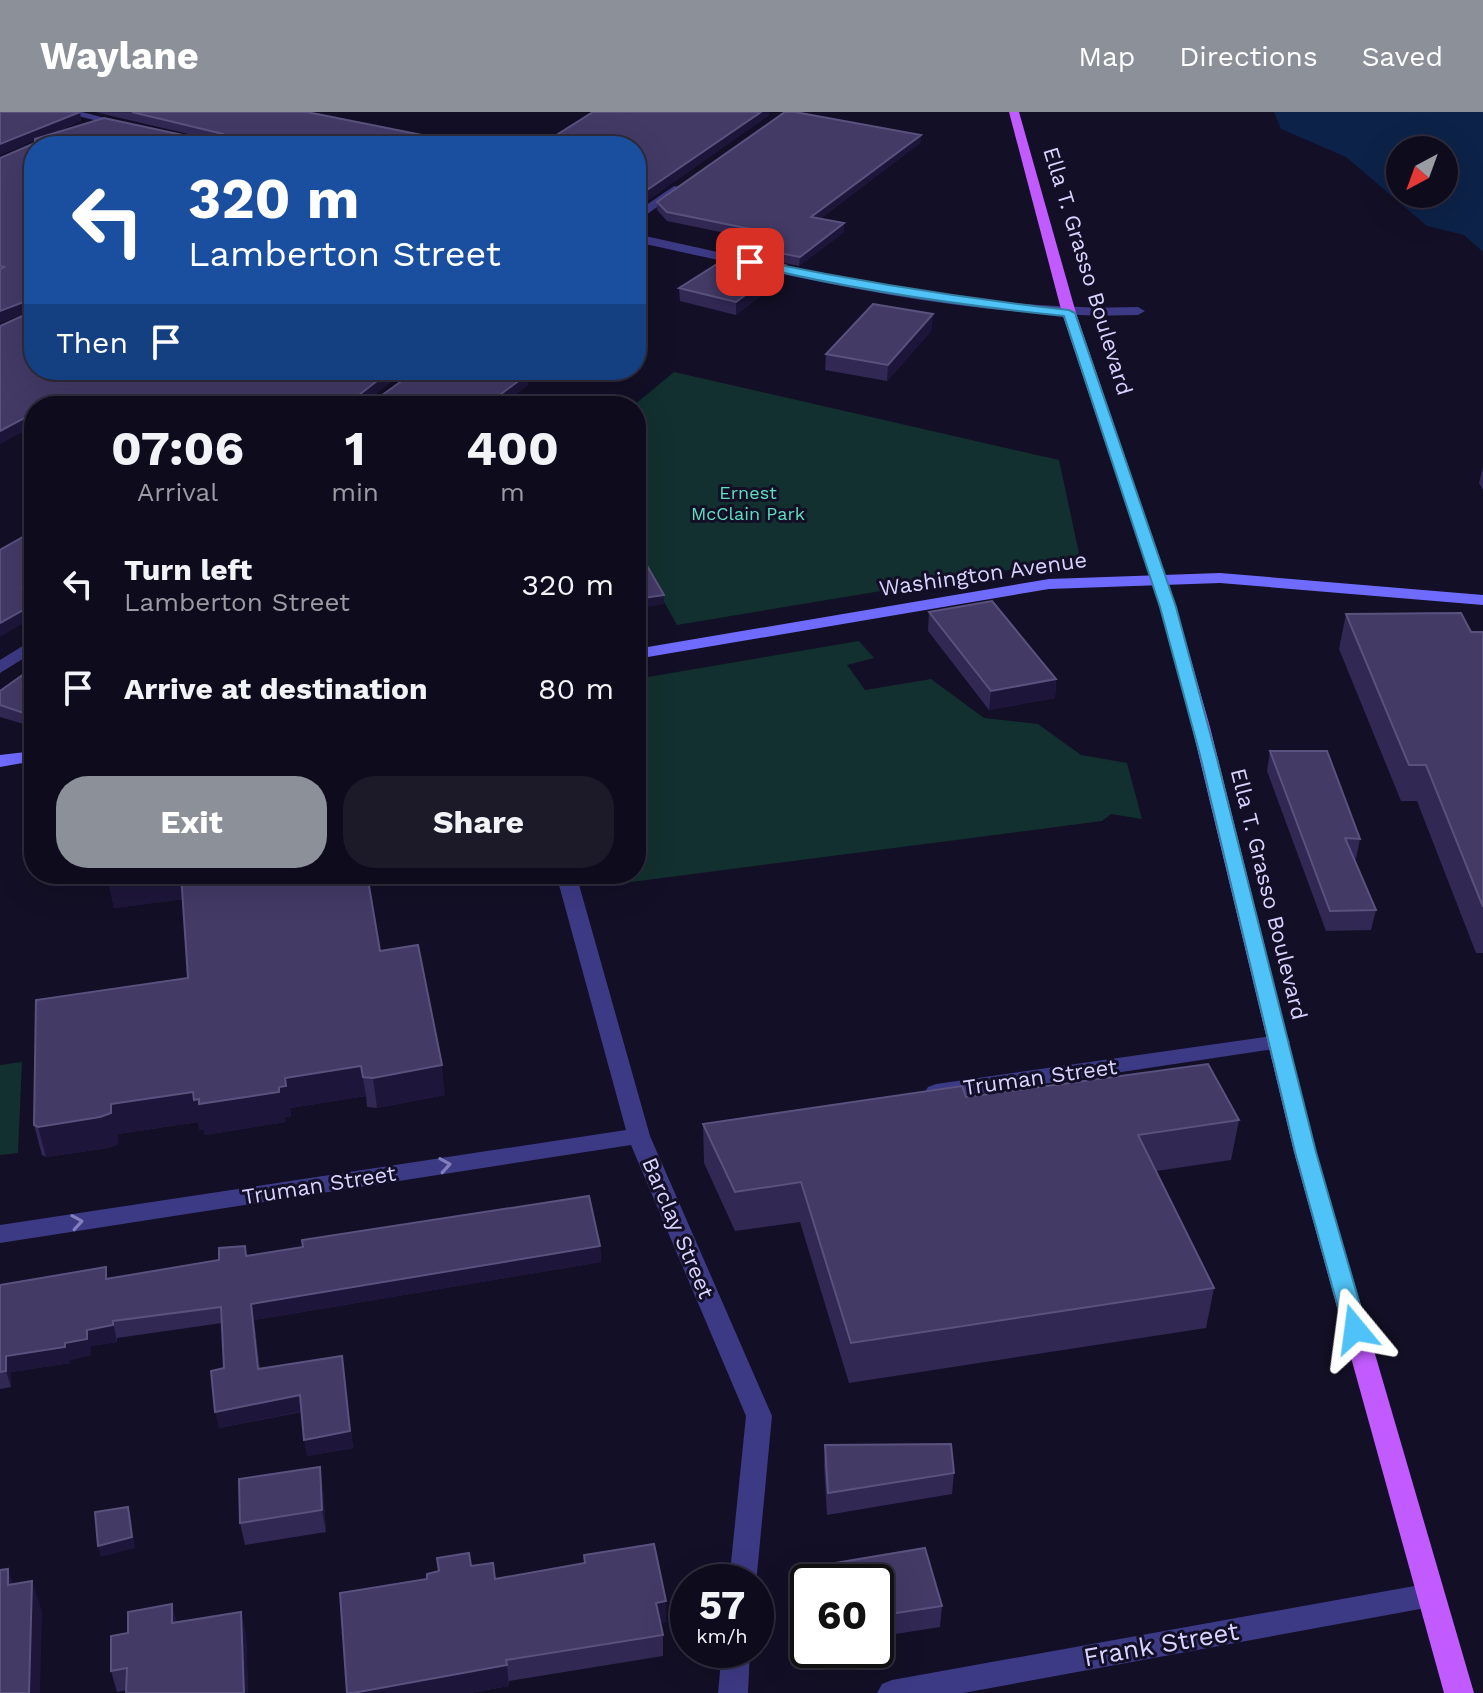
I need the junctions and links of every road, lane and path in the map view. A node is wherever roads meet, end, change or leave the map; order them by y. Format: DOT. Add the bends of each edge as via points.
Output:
graph roads {
  1 [pos="67,112"];
  2 [pos="1014,112"];
  3 [pos="101,120"];
  4 [pos="81,128"];
  5 [pos="145,129"];
  6 [pos="686,183"];
  7 [pos="646,211"];
  8 [pos="646,240"];
  9 [pos="1138,311"];
  10 [pos="1069,313"];
  11 [pos="1159,580"];
  12 [pos="1483,600"];
  13 [pos="24,651"];
  14 [pos="646,652"];
  15 [pos="0,668"];
  16 [pos="24,757"];
  17 [pos="0,761"];
  18 [pos="569,884"];
  19 [pos="1279,1042"];
  20 [pos="907,1097"];
  21 [pos="639,1136"];
  22 [pos="0,1234"];
  23 [pos="745,1564"];
  24 [pos="1431,1595"];
  25 [pos="735,1668"];
  26 [pos="733,1693"];
  27 [pos="892,1693"];
  28 [pos="1459,1693"];
  1 -- 3 [label="street"];
  2 -- 10 [label="main road, Ella T. Grasso Boulevard"];
  3 -- 4 [label="street"];
  3 -- 5 [label="street"];
  6 -- 7 [label="street"];
  8 -- 10 [label="street" via="863,287"];
  9 -- 10 [label="street"];
  10 -- 11 [label="main road, Ella T. Grasso Boulevard"];
  11 -- 12 [label="main road, Washington Avenue" via="1220,578"];
  11 -- 14 [label="main road, Washington Avenue" via="1024,588"];
  11 -- 19 [label="main road, Ella T. Grasso Boulevard"];
  13 -- 15 [label="street"];
  16 -- 17 [label="main road"];
  18 -- 21 [label="street, Barclay Street"];
  19 -- 20 [label="street, Truman Street"];
  19 -- 24 [label="main road, Ella T. Grasso Boulevard" via="1305,1152"];
  22 -- 21 [label="street, Truman Street, one-way"];
  21 -- 23 [label="street, Barclay Street" via="759,1416"];
  24 -- 27 [label="street, Frank Street"];
  24 -- 28 [label="main road, Ella T. Grasso Boulevard"];
  25 -- 26 [label="street"];
}
